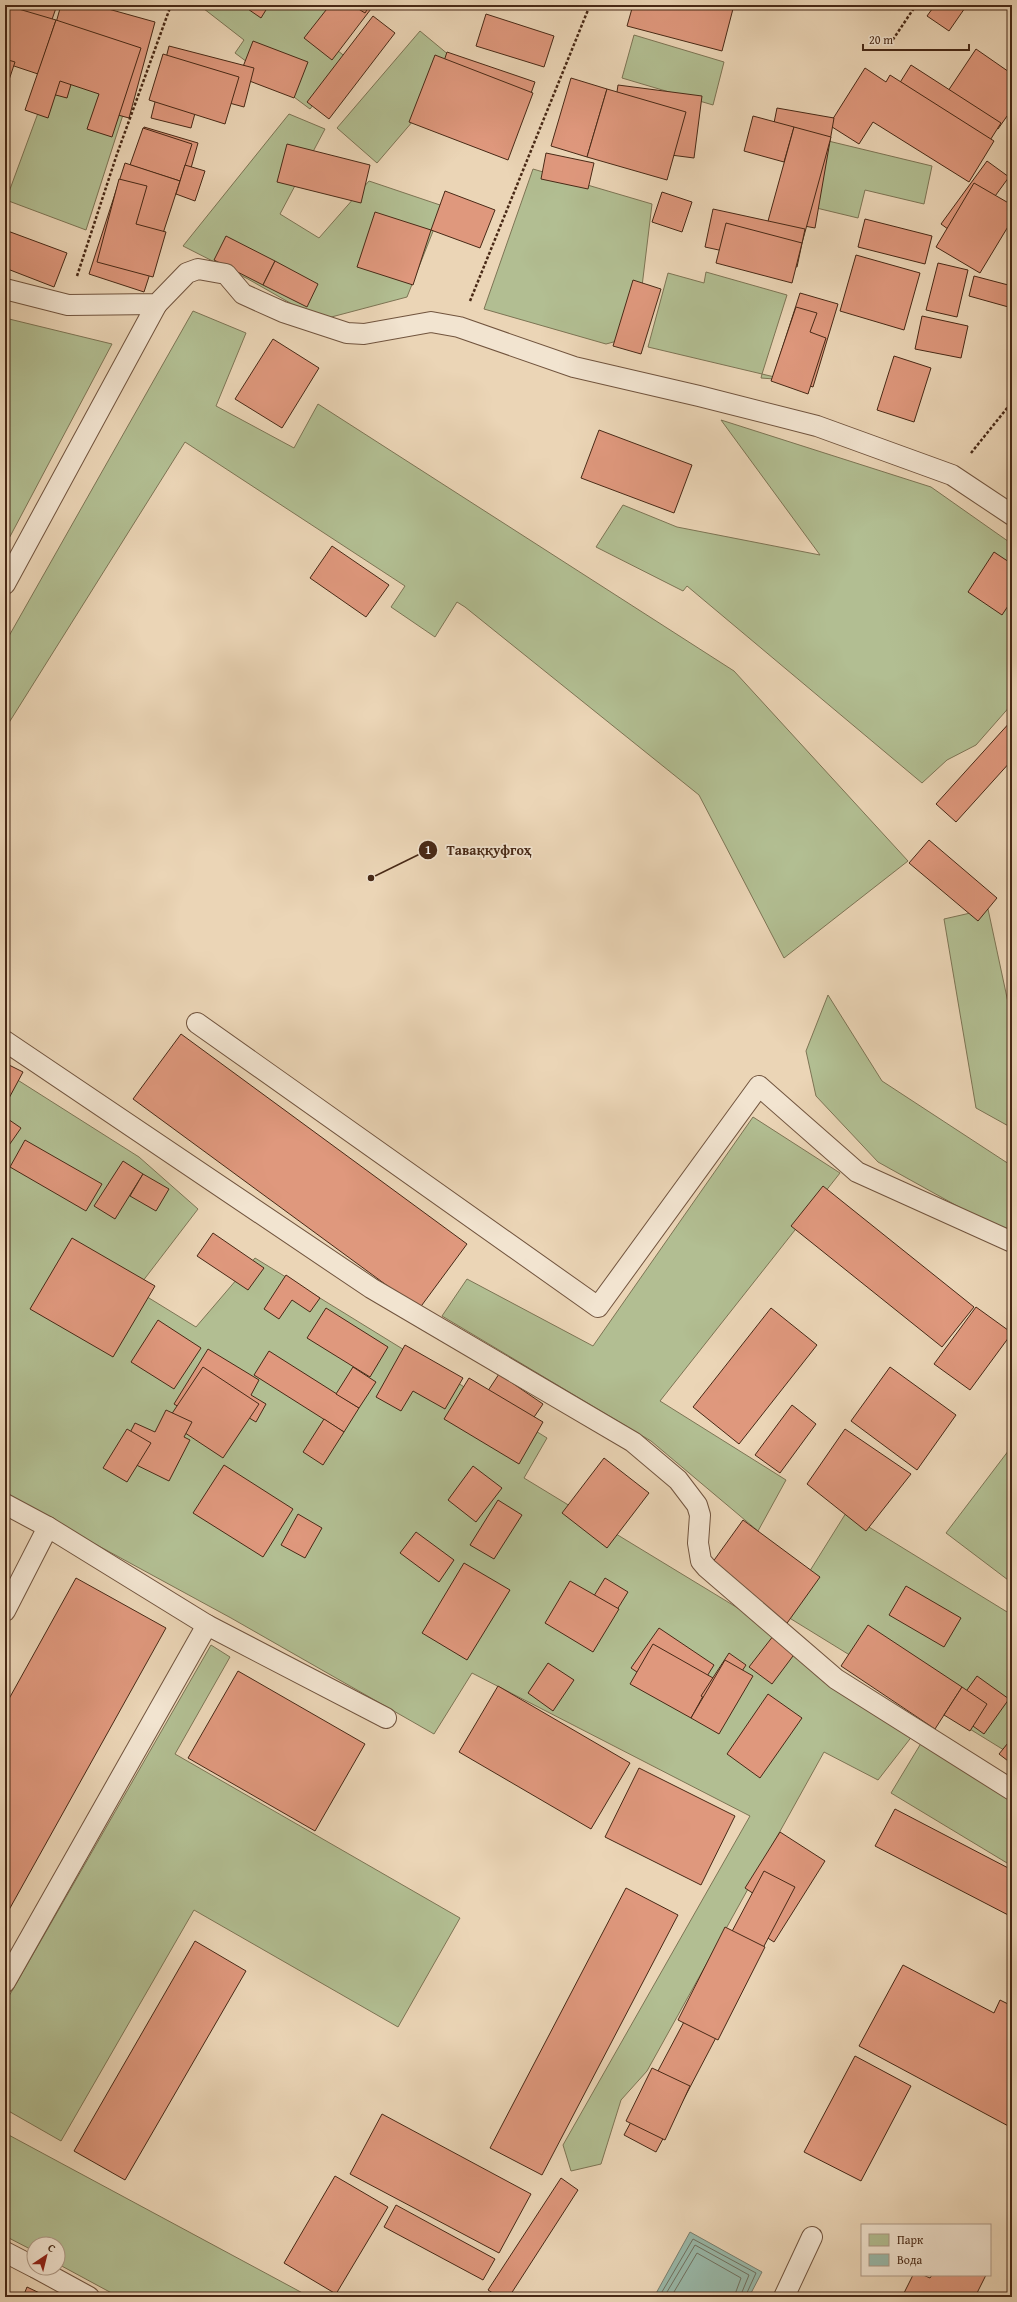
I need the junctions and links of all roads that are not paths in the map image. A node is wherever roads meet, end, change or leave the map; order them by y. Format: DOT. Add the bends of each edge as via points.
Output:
graph roads {
  1 [pos="5,289"];
  2 [pos="157,304"];
  3 [pos="1012,514"];
  4 [pos="5,584"];
  5 [pos="197,1023"];
  6 [pos="5,1041"];
  7 [pos="1012,1242"];
  8 [pos="5,1504"];
  9 [pos="48,1527"];
  10 [pos="5,1611"];
  11 [pos="207,1625"];
  12 [pos="386,1718"];
  13 [pos="1012,1790"];
  14 [pos="5,1982"];
  15 [pos="812,2237"];
  16 [pos="5,2252"];
  17 [pos="26,2263"];
  18 [pos="50,2276"];
  19 [pos="89,2297"];
  20 [pos="784,2297"];
  1 -- 2 [label="lane" via="68,306"];
  2 -- 3 [label="lane" via="187,273 198,269 226,274 243,294 283,312 347,333 364,334 431,322 459,327 574,367 817,426 952,475"];
  2 -- 4 [label="lane"];
  5 -- 7 [label="lane" via="598,1307 759,1086 857,1172"];
  6 -- 13 [label="lane" via="371,1288 633,1442 678,1480 697,1505 700,1515 698,1543 701,1561 707,1568 836,1679"];
  8 -- 9 [label="lane"];
  9 -- 10 [label="lane"];
  9 -- 11 [label="lane"];
  11 -- 12 [label="lane"];
  11 -- 14 [label="lane"];
  15 -- 20 [label="lane"];
  16 -- 17 [label="lane"];
  18 -- 19 [label="lane"];
}
